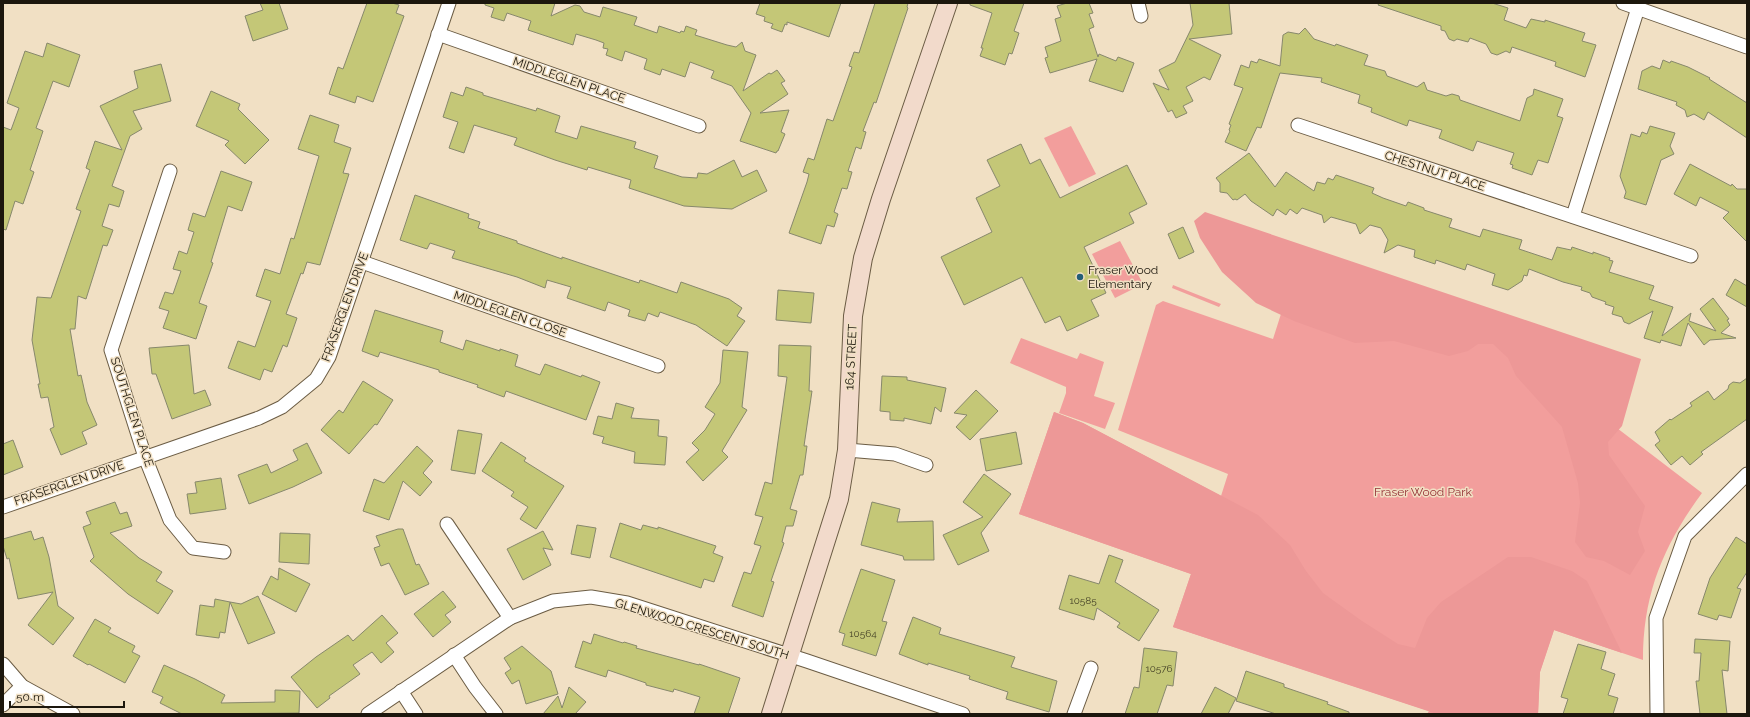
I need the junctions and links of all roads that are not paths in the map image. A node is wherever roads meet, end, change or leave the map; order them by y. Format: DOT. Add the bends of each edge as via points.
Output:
graph roads {
  1 [pos="449,3"];
  2 [pos="948,3"];
  3 [pos="1623,3"];
  4 [pos="1638,8"];
  5 [pos="438,34"];
  6 [pos="1747,47"];
  7 [pos="1298,125"];
  8 [pos="699,126"];
  9 [pos="170,172"];
  10 [pos="1573,216"];
  11 [pos="1691,256"];
  12 [pos="362,262"];
  13 [pos="658,366"];
  14 [pos="847,450"];
  15 [pos="145,457"];
  16 [pos="926,465"];
  17 [pos="1747,474"];
  18 [pos="3,507"];
  19 [pos="447,524"];
  20 [pos="224,552"];
  21 [pos="510,618"];
  22 [pos="454,655"];
  23 [pos="790,656"];
  24 [pos="3,664"];
  25 [pos="1091,668"];
  26 [pos="22,686"];
  27 [pos="401,691"];
  28 [pos="3,706"];
  29 [pos="72,714"];
  30 [pos="368,714"];
  31 [pos="416,714"];
  32 [pos="496,714"];
  33 [pos="771,714"];
  34 [pos="963,714"];
  35 [pos="1074,714"];
  36 [pos="1657,714"];
  1 -- 5 [label="street, FRASERGLEN DRIVE"];
  2 -- 14 [label="street, 164 STREET" via="863,258 852,316"];
  3 -- 4 [label="street"];
  4 -- 6 [label="street"];
  4 -- 10 [label="street"];
  5 -- 8 [label="street, MIDDLEGLEN PLACE"];
  5 -- 12 [label="street, FRASERGLEN DRIVE"];
  7 -- 10 [label="street, CHESTNUT PLACE"];
  9 -- 15 [label="street, SOUTHGLEN PLACE" via="111,350"];
  10 -- 11 [label="street, CHESTNUT PLACE"];
  12 -- 13 [label="street, MIDDLEGLEN CLOSE"];
  12 -- 15 [label="street, FRASERGLEN DRIVE" via="329,357 316,379 282,407 259,418"];
  14 -- 16 [label="street" via="895,454"];
  14 -- 23 [label="street, 164 STREET" via="839,499"];
  15 -- 18 [label="street, FRASERGLEN DRIVE"];
  15 -- 20 [label="street, SOUTHGLEN PLACE" via="170,520 193,548"];
  17 -- 36 [label="street" via="1685,536 1656,618"];
  19 -- 21 [label="street"];
  21 -- 22 [label="street, GLENWOOD CRESCENT SOUTH"];
  21 -- 23 [label="street, GLENWOOD CRESCENT SOUTH" via="552,601 591,597 627,604"];
  22 -- 27 [label="street, GLENWOOD CRESCENT SOUTH"];
  22 -- 32 [label="street"];
  23 -- 33 [label="street, 164 STREET"];
  23 -- 34 [label="street, GLENWOOD CRESCENT SOUTH"];
  24 -- 26 [label="street"];
  25 -- 35 [label="street"];
  26 -- 28 [label="street"];
  26 -- 29 [label="street"];
  27 -- 30 [label="street, GLENWOOD CRESCENT SOUTH"];
  27 -- 31 [label="street"];
}
